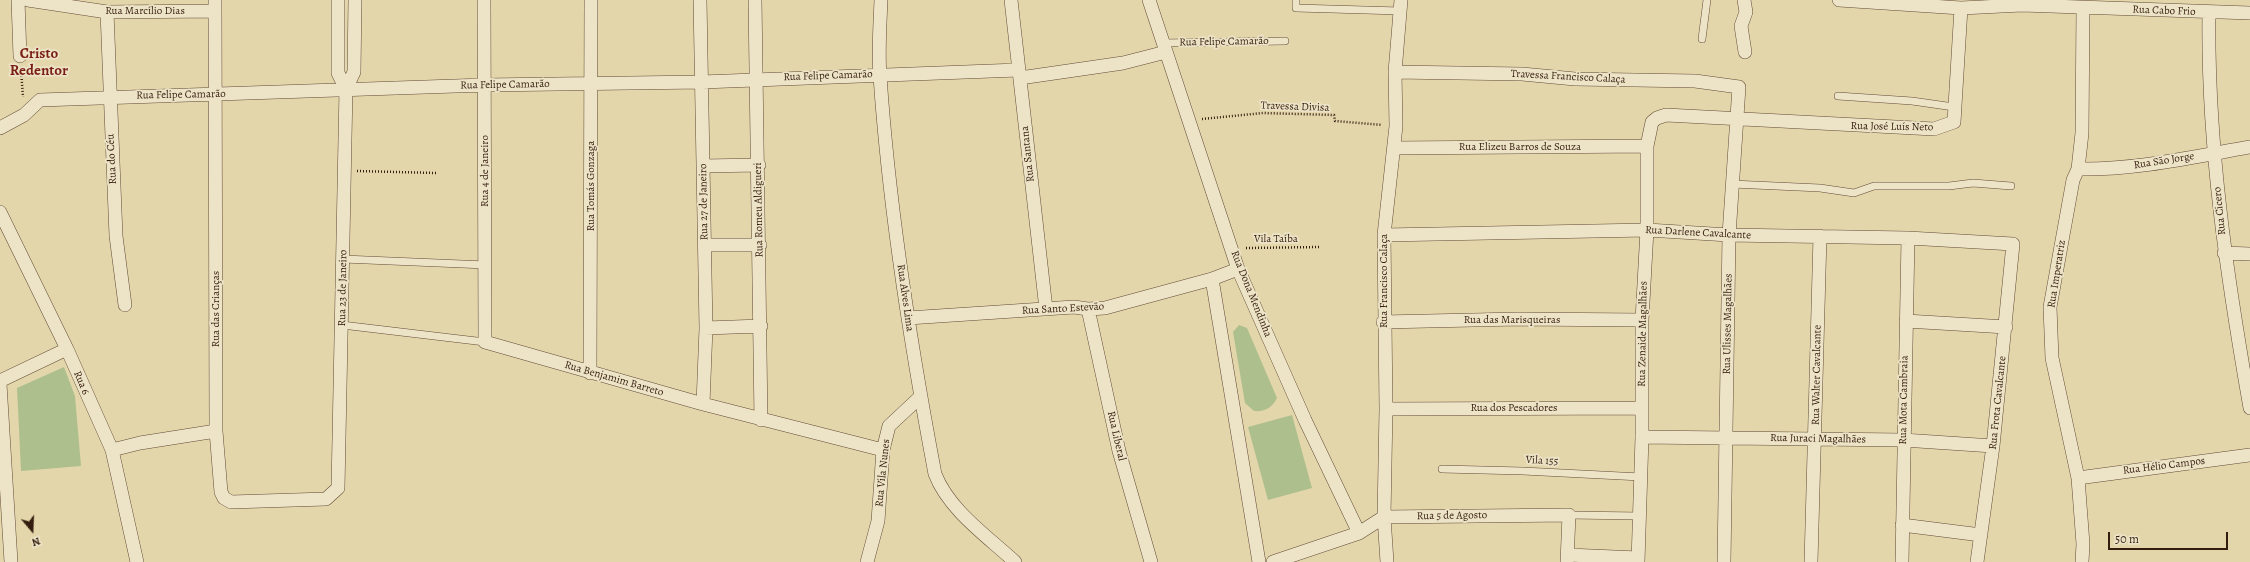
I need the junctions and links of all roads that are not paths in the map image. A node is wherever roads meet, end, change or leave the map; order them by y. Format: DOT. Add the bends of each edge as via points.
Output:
graph roads {
  1 [pos="18,0"];
  2 [pos="28,0"];
  3 [pos="338,0"];
  4 [pos="355,0"];
  5 [pos="484,0"];
  6 [pos="591,0"];
  7 [pos="700,0"];
  8 [pos="755,0"];
  9 [pos="880,0"];
  10 [pos="1011,0"];
  11 [pos="1149,0"];
  12 [pos="1296,0"];
  13 [pos="1706,0"];
  14 [pos="1744,0"];
  15 [pos="1839,0"];
  16 [pos="2022,3"];
  17 [pos="215,5"];
  18 [pos="1401,5"];
  19 [pos="1962,8"];
  20 [pos="2083,9"];
  21 [pos="107,12"];
  22 [pos="2209,12"];
  23 [pos="2250,13"];
  24 [pos="1702,39"];
  25 [pos="1285,41"];
  26 [pos="1165,48"];
  27 [pos="1745,52"];
  28 [pos="20,56"];
  29 [pos="1395,72"];
  30 [pos="880,74"];
  31 [pos="1019,74"];
  32 [pos="756,79"];
  33 [pos="702,82"];
  34 [pos="592,84"];
  35 [pos="485,85"];
  36 [pos="1739,87"];
  37 [pos="346,89"];
  38 [pos="215,95"];
  39 [pos="110,96"];
  40 [pos="1838,96"];
  41 [pos="1954,107"];
  42 [pos="1738,120"];
  43 [pos="0,128"];
  44 [pos="1647,146"];
  45 [pos="2250,147"];
  46 [pos="1394,148"];
  47 [pos="2214,153"];
  48 [pos="759,165"];
  49 [pos="703,166"];
  50 [pos="2078,170"];
  51 [pos="1732,184"];
  52 [pos="2011,186"];
  53 [pos="0,212"];
  54 [pos="1647,230"];
  55 [pos="1384,235"];
  56 [pos="1729,235"];
  57 [pos="1820,236"];
  58 [pos="1908,238"];
  59 [pos="2013,244"];
  60 [pos="705,245"];
  61 [pos="760,245"];
  62 [pos="2224,253"];
  63 [pos="2250,254"];
  64 [pos="343,259"];
  65 [pos="486,265"];
  66 [pos="1238,269"];
  67 [pos="1212,279"];
  68 [pos="125,305"];
  69 [pos="1046,309"];
  70 [pos="1088,309"];
  71 [pos="908,318"];
  72 [pos="1642,320"];
  73 [pos="1906,321"];
  74 [pos="1383,322"];
  75 [pos="342,325"];
  76 [pos="761,326"];
  77 [pos="2006,327"];
  78 [pos="706,328"];
  79 [pos="2244,339"];
  80 [pos="485,342"];
  81 [pos="67,349"];
  82 [pos="590,373"];
  83 [pos="0,381"];
  84 [pos="0,384"];
  85 [pos="920,397"];
  86 [pos="702,404"];
  87 [pos="1642,408"];
  88 [pos="2250,408"];
  89 [pos="1386,409"];
  90 [pos="761,420"];
  91 [pos="216,431"];
  92 [pos="1642,437"];
  93 [pos="1726,437"];
  94 [pos="1815,439"];
  95 [pos="1903,440"];
  96 [pos="1993,446"];
  97 [pos="112,450"];
  98 [pos="883,450"];
  99 [pos="2250,455"];
  100 [pos="1442,470"];
  101 [pos="1641,477"];
  102 [pos="2078,478"];
  103 [pos="338,488"];
  104 [pos="1569,515"];
  105 [pos="1640,516"];
  106 [pos="1384,517"];
  107 [pos="1902,525"];
  108 [pos="1359,533"];
  109 [pos="1981,535"];
  110 [pos="1568,559"];
  111 [pos="1638,560"];
  112 [pos="11,562"];
  113 [pos="137,562"];
  114 [pos="867,562"];
  115 [pos="1015,562"];
  116 [pos="1151,562"];
  117 [pos="1258,562"];
  118 [pos="1273,562"];
  119 [pos="1387,562"];
  120 [pos="1724,562"];
  121 [pos="1811,562"];
  122 [pos="1902,562"];
  123 [pos="1977,562"];
  124 [pos="2082,562"];
  1 -- 28 [label="street"];
  2 -- 21 [label="street, Rua Marcílio Dias"];
  3 -- 37 [label="street, Rua 23 de Janeiro" via="338,74"];
  4 -- 37 [label="street, Rua 23 de Janeiro" via="354,72"];
  5 -- 35 [label="street, Rua 4 de Janeiro"];
  6 -- 34 [label="street, Rua Tomás Gonzaga"];
  7 -- 33 [label="street, Rua 27 de Janeiro"];
  8 -- 32 [label="street, Rua Romeu Aldigueri"];
  9 -- 30 [label="street, Rua Alves Lima"];
  10 -- 31 [label="street, Rua Santana"];
  11 -- 26 [label="street, Rua Dona Mendinha"];
  12 -- 18 [label="lane" via="1296,8"];
  13 -- 24 [label="lane"];
  14 -- 27 [label="street" via="1746,12 1741,26"];
  15 -- 19 [label="street, Rua Cabo Frio"];
  16 -- 19 [label="street, Rua Cabo Frio"];
  16 -- 20 [label="street, Rua Cabo Frio"];
  17 -- 21 [label="street, Rua Marcílio Dias"];
  17 -- 38 [label="street, Rua das Crianças"];
  18 -- 29 [label="street, Rua Francisco Calaça"];
  19 -- 41 [label="street, Rua José Luís Neto"];
  20 -- 22 [label="street, Rua Cabo Frio"];
  20 -- 50 [label="street, Rua Imperatriz" via="2082,133"];
  21 -- 39 [label="street, Rua do Céu"];
  22 -- 23 [label="street, Rua Cabo Frio"];
  22 -- 47 [label="street, Rua Cicero" via="2208,75"];
  25 -- 26 [label="lane, Rua Felipe Camarão"];
  26 -- 31 [label="street, Rua Felipe Camarão" via="1123,63"];
  26 -- 66 [label="street, Rua Dona Mendinha"];
  29 -- 36 [label="street, Travessa Francisco Calaça" via="1695,81"];
  29 -- 46 [label="street, Rua Francisco Calaça"];
  30 -- 31 [label="street, Rua Felipe Camarão"];
  30 -- 32 [label="street, Rua Felipe Camarão"];
  30 -- 71 [label="street, Rua Alves Lima" via="893,214"];
  31 -- 69 [label="street, Rua Santana"];
  32 -- 33 [label="street, Rua Felipe Camarão"];
  32 -- 48 [label="street, Rua Romeu Aldigueri"];
  33 -- 34 [label="street, Rua Felipe Camarão"];
  33 -- 49 [label="street, Rua 27 de Janeiro"];
  34 -- 35 [label="street, Rua Felipe Camarão"];
  34 -- 82 [label="street, Rua Tomás Gonzaga"];
  35 -- 37 [label="street, Rua Felipe Camarão"];
  35 -- 65 [label="street, Rua 4 de Janeiro"];
  36 -- 42 [label="street, Rua Ulisses Magalhães"];
  37 -- 38 [label="street, Rua Felipe Camarão"];
  37 -- 64 [label="street, Rua 23 de Janeiro"];
  38 -- 39 [label="street, Rua Felipe Camarão"];
  38 -- 91 [label="street, Rua das Crianças"];
  39 -- 43 [label="street, Rua Felipe Camarão" via="40,100 24,115"];
  39 -- 68 [label="street, Rua do Céu" via="116,236"];
  40 -- 41 [label="lane"];
  41 -- 42 [label="street, Rua José Luís Neto" via="1954,122 1934,130"];
  42 -- 44 [label="street, Rua Zenaide Magalhães" via="1666,115 1652,122"];
  42 -- 51 [label="street, Rua Ulisses Magalhães"];
  44 -- 46 [label="street, Rua Elizeu Barros de Souza"];
  44 -- 54 [label="street, Rua Zenaide Magalhães"];
  45 -- 47 [label="street, Rua São Jorge"];
  46 -- 55 [label="street, Rua Francisco Calaça"];
  47 -- 50 [label="street, Rua São Jorge" via="2149,164"];
  47 -- 62 [label="street, Rua Cicero"];
  48 -- 49 [label="street"];
  48 -- 61 [label="street, Rua Romeu Aldigueri"];
  49 -- 60 [label="street, Rua 27 de Janeiro"];
  50 -- 102 [label="street, Rua Imperatriz" via="2073,180 2050,307 2052,358"];
  51 -- 52 [label="lane" via="1854,192 1874,186 1950,186 1973,183"];
  51 -- 56 [label="street, Rua Ulisses Magalhães"];
  53 -- 81 [label="street, Rua 6"];
  54 -- 55 [label="street, Rua Darlene Cavalcante"];
  54 -- 56 [label="street, Rua Darlene Cavalcante"];
  54 -- 72 [label="street, Rua Zenaide Magalhães"];
  55 -- 74 [label="street, Rua Francisco Calaça"];
  56 -- 57 [label="street, Rua Darlene Cavalcante"];
  56 -- 93 [label="street, Rua Ulisses Magalhães"];
  57 -- 58 [label="street, Rua Darlene Cavalcante"];
  57 -- 94 [label="street, Rua Walter Cavalcante"];
  58 -- 59 [label="street, Rua Darlene Cavalcante"];
  58 -- 73 [label="street, Rua Mota Cambraia"];
  59 -- 77 [label="street, Rua Frota Cavalcante"];
  60 -- 61 [label="street"];
  60 -- 78 [label="street, Rua 27 de Janeiro"];
  61 -- 76 [label="street, Rua Romeu Aldigueri"];
  62 -- 63 [label="street"];
  62 -- 79 [label="street, Rua Cicero"];
  64 -- 65 [label="lane"];
  64 -- 75 [label="street, Rua 23 de Janeiro"];
  65 -- 80 [label="street, Rua 4 de Janeiro"];
  66 -- 67 [label="street, Rua Santo Estevão"];
  66 -- 108 [label="street, Rua Dona Mendinha" via="1305,420"];
  67 -- 70 [label="street, Rua Santo Estevão" via="1104,308"];
  67 -- 117 [label="street"];
  69 -- 70 [label="street, Rua Santo Estevão"];
  69 -- 71 [label="street, Rua Santo Estevão"];
  70 -- 116 [label="street, Rua Liberal" via="1119,451"];
  71 -- 85 [label="street, Rua Alves Lima"];
  72 -- 74 [label="street, Rua das Marisqueiras"];
  72 -- 87 [label="street, Rua Zenaide Magalhães"];
  73 -- 77 [label="street"];
  73 -- 95 [label="street, Rua Mota Cambraia"];
  74 -- 89 [label="street, Rua Francisco Calaça"];
  75 -- 80 [label="lane, Rua Benjamim Barreto"];
  75 -- 103 [label="street, Rua 23 de Janeiro"];
  76 -- 78 [label="street"];
  76 -- 90 [label="street, Rua Romeu Aldigueri"];
  77 -- 96 [label="street, Rua Frota Cavalcante"];
  78 -- 86 [label="street, Rua 27 de Janeiro"];
  79 -- 88 [label="street, Rua Cicero"];
  80 -- 82 [label="street, Rua Benjamim Barreto"];
  81 -- 83 [label="street"];
  81 -- 97 [label="street, Rua 6"];
  82 -- 86 [label="street, Rua Benjamim Barreto"];
  84 -- 112 [label="street"];
  85 -- 98 [label="street, Rua Vila Nunes" via="888,426"];
  85 -- 115 [label="street, Rua Alves Lima" via="939,485 966,516"];
  86 -- 90 [label="street, Rua Benjamim Barreto"];
  87 -- 89 [label="street, Rua dos Pescadores"];
  87 -- 92 [label="street, Rua Zenaide Magalhães"];
  89 -- 106 [label="street, Rua Francisco Calaça"];
  90 -- 98 [label="street, Rua Benjamim Barreto"];
  91 -- 97 [label="street"];
  91 -- 103 [label="street, Rua das Crianças" via="221,492 224,498 231,502 326,499"];
  92 -- 93 [label="street, Rua Juraci Magalhães"];
  92 -- 101 [label="street, Rua Zenaide Magalhães"];
  93 -- 94 [label="street, Rua Juraci Magalhães"];
  93 -- 120 [label="street, Rua Ulisses Magalhães"];
  94 -- 95 [label="street, Rua Juraci Magalhães"];
  94 -- 121 [label="street, Rua Walter Cavalcante"];
  95 -- 96 [label="street, Rua Juraci Magalhães"];
  95 -- 107 [label="street, Rua Mota Cambraia"];
  96 -- 109 [label="street, Rua Frota Cavalcante"];
  97 -- 113 [label="street, Rua 6"];
  98 -- 114 [label="street, Rua Vila Nunes" via="878,521"];
  99 -- 102 [label="street, Rua Hélio Campos"];
  100 -- 101 [label="lane, Vila 155"];
  101 -- 105 [label="street, Rua Zenaide Magalhães"];
  102 -- 124 [label="street, Rua Imperatriz"];
  104 -- 105 [label="lane, Rua 5 de Agosto"];
  104 -- 106 [label="street, Rua 5 de Agosto"];
  104 -- 110 [label="street"];
  105 -- 111 [label="street, Rua Zenaide Magalhães"];
  106 -- 108 [label="street"];
  106 -- 119 [label="street, Rua Francisco Calaça"];
  107 -- 109 [label="street"];
  107 -- 122 [label="street, Rua Mota Cambraia"];
  108 -- 118 [label="street"];
  109 -- 123 [label="street, Rua Frota Cavalcante"];
  110 -- 111 [label="street"];
}
